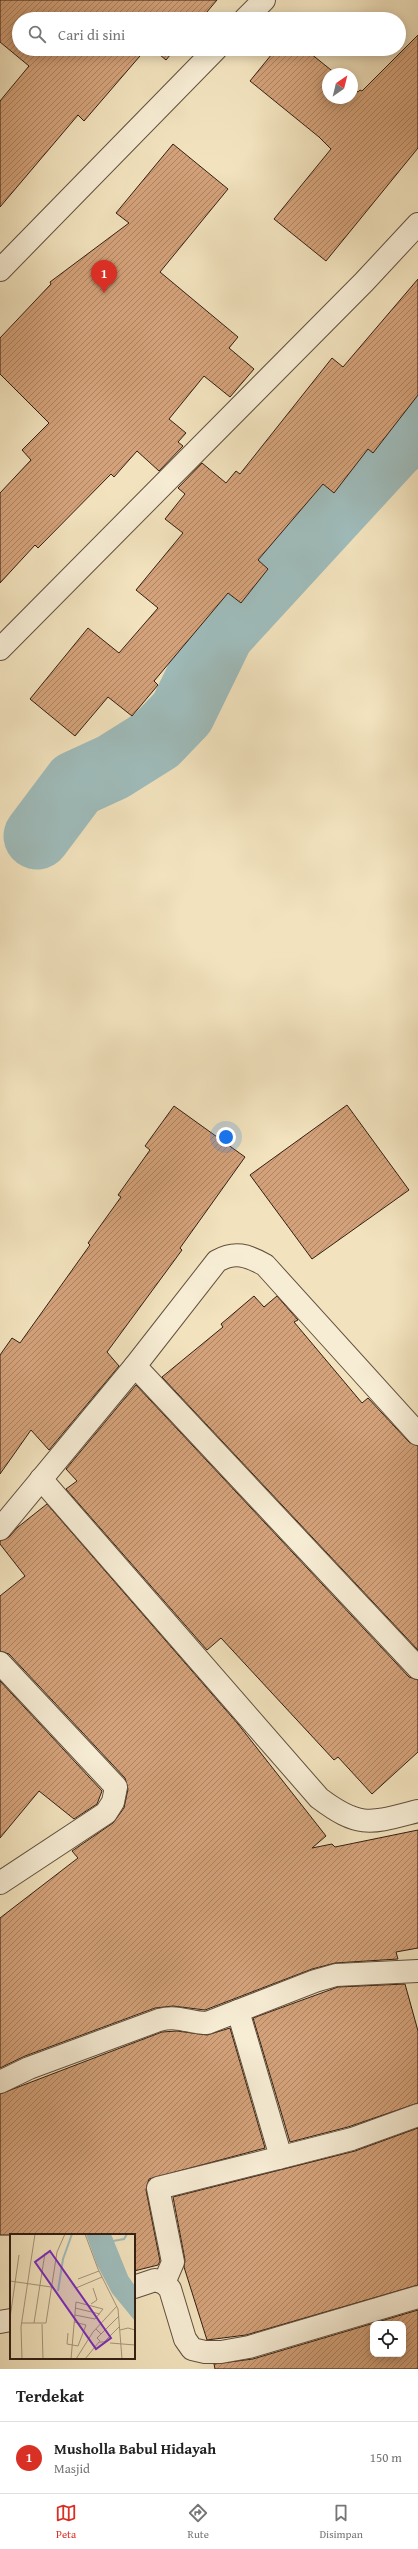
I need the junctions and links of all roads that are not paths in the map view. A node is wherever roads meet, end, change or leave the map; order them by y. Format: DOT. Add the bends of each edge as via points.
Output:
graph roads {
  1 [pos="264,0"];
  2 [pos="253,12"];
  3 [pos="209,56"];
  4 [pos="418,224"];
  5 [pos="0,270"];
  6 [pos="0,649"];
  7 [pos="135,1366"];
  8 [pos="418,1434"];
  9 [pos="41,1479"];
  10 [pos="0,1529"];
  11 [pos="0,1663"];
  12 [pos="418,1668"];
  13 [pos="418,1811"];
  14 [pos="0,1883"];
  15 [pos="418,1971"];
  16 [pos="238,2011"];
  17 [pos="0,2082"];
  18 [pos="418,2115"];
  19 [pos="278,2158"];
  20 [pos="164,2283"];
  21 [pos="135,2287"];
  22 [pos="418,2297"];
  23 [pos="10,2320"];
  24 [pos="0,2322"];
  1 -- 2 [label="street"];
  3 -- 5 [label="street"];
  4 -- 6 [label="street"];
  7 -- 8 [label="street" via="217,1261 238,1254 251,1257 265,1265"];
  7 -- 9 [label="street"];
  7 -- 12 [label="street"];
  9 -- 10 [label="street"];
  9 -- 13 [label="street" via="319,1798 340,1814 354,1820 378,1822"];
  11 -- 14 [label="street" via="116,1787 113,1802 106,1813"];
  15 -- 16 [label="street" via="336,1975"];
  16 -- 17 [label="street" via="207,2023 171,2017 159,2020 28,2068"];
  16 -- 19 [label="street" via="279,2148"];
  18 -- 19 [label="street" via="352,2139"];
  19 -- 20 [label="street" via="158,2188 173,2262"];
  20 -- 21 [label="street" via="155,2280"];
  20 -- 22 [label="street" via="170,2289 185,2339 192,2349 205,2352 249,2347"];
  23 -- 24 [label="street"];
}
